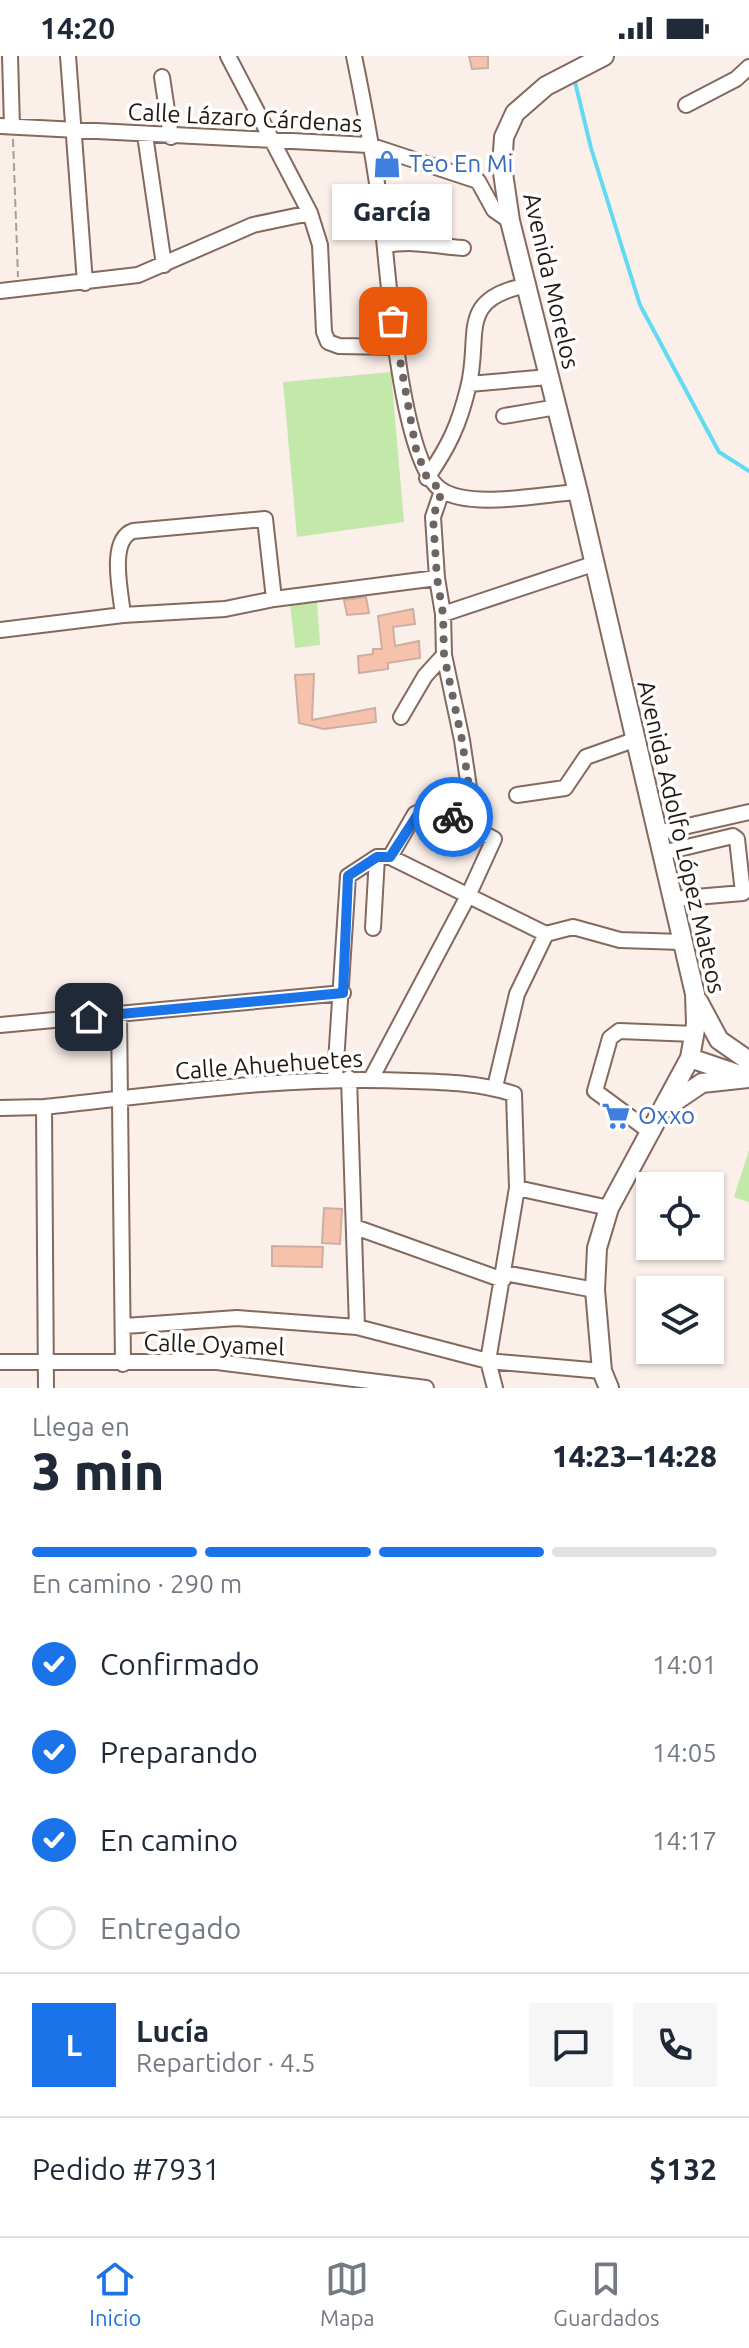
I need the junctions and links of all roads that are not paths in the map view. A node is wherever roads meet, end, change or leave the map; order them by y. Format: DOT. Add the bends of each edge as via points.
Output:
graph roads {
  1 [pos="10,56"];
  2 [pos="68,56"];
  3 [pos="228,56"];
  4 [pos="354,56"];
  5 [pos="601,58"];
  6 [pos="749,67"];
  7 [pos="162,77"];
  8 [pos="686,105"];
  9 [pos="6,126"];
  10 [pos="75,130"];
  11 [pos="145,135"];
  12 [pos="171,137"];
  13 [pos="271,143"];
  14 [pos="369,145"];
  15 [pos="310,213"];
  16 [pos="510,221"];
  17 [pos="385,245"];
  18 [pos="463,248"];
  19 [pos="164,265"];
  20 [pos="85,283"];
  21 [pos="528,285"];
  22 [pos="0,291"];
  23 [pos="396,347"];
  24 [pos="549,377"];
  25 [pos="469,384"];
  26 [pos="557,407"];
  27 [pos="504,416"];
  28 [pos="427,478"];
  29 [pos="442,491"];
  30 [pos="578,492"];
  31 [pos="593,564"];
  32 [pos="437,578"];
  33 [pos="274,599"];
  34 [pos="443,614"];
  35 [pos="123,615"];
  36 [pos="0,630"];
  37 [pos="444,655"];
  38 [pos="401,717"];
  39 [pos="634,740"];
  40 [pos="517,795"];
  41 [pos="749,812"];
  42 [pos="475,828"];
  43 [pos="657,833"];
  44 [pos="662,853"];
  45 [pos="384,857"];
  46 [pos="468,896"];
  47 [pos="672,899"];
  48 [pos="373,928"];
  49 [pos="546,934"];
  50 [pos="682,942"];
  51 [pos="343,993"];
  52 [pos="695,994"];
  53 [pos="119,1014"];
  54 [pos="0,1025"];
  55 [pos="693,1046"];
  56 [pos="749,1062"];
  57 [pos="342,1078"];
  58 [pos="749,1078"];
  59 [pos="371,1079"];
  60 [pos="495,1087"];
  61 [pos="122,1099"];
  62 [pos="44,1107"];
  63 [pos="0,1108"];
  64 [pos="653,1124"];
  65 [pos="517,1188"];
  66 [pos="609,1208"];
  67 [pos="355,1227"];
  68 [pos="504,1277"];
  69 [pos="595,1290"];
  70 [pos="125,1326"];
  71 [pos="357,1327"];
  72 [pos="488,1361"];
  73 [pos="0,1362"];
  74 [pos="45,1364"];
  75 [pos="123,1364"];
  76 [pos="605,1379"];
  77 [pos="316,1381"];
  78 [pos="46,1388"];
  79 [pos="426,1388"];
  80 [pos="495,1388"];
  1 -- 9 [label="street"];
  2 -- 10 [label="street"];
  3 -- 13 [label="street"];
  4 -- 14 [label="street"];
  5 -- 16 [label="main road, Avenida Morelos" via="546,86 515,113 504,137 502,166"];
  6 -- 8 [label="street"];
  7 -- 12 [label="street"];
  9 -- 10 [label="street, Calle Lázaro Cárdenas"];
  10 -- 11 [label="street, Calle Lázaro Cárdenas"];
  10 -- 20 [label="street"];
  11 -- 12 [label="street, Calle Lázaro Cárdenas"];
  11 -- 19 [label="street"];
  12 -- 13 [label="street, Calle Lázaro Cárdenas"];
  13 -- 14 [label="street, Calle Lázaro Cárdenas"];
  13 -- 15 [label="street"];
  14 -- 16 [label="street, Calle Lázaro Cárdenas" via="478,181 494,210"];
  14 -- 17 [label="street"];
  15 -- 19 [label="street" via="253,225"];
  15 -- 23 [label="street" via="320,245 328,342"];
  16 -- 21 [label="main road, Avenida Morelos"];
  17 -- 18 [label="street" via="415,240"];
  17 -- 23 [label="street"];
  19 -- 20 [label="street"];
  20 -- 22 [label="street"];
  21 -- 24 [label="main road, Avenida Morelos"];
  21 -- 25 [label="street" via="502,290 482,305 473,321"];
  23 -- 28 [label="street" via="416,449"];
  24 -- 25 [label="street"];
  24 -- 26 [label="main road, Avenida Morelos"];
  25 -- 28 [label="street" via="454,439"];
  26 -- 27 [label="street"];
  26 -- 30 [label="main road, Avenida Morelos"];
  28 -- 29 [label="street"];
  29 -- 30 [label="street" via="465,500"];
  29 -- 32 [label="street" via="433,517"];
  30 -- 31 [label="main road, Avenida Morelos"];
  31 -- 34 [label="street"];
  31 -- 39 [label="main road, Avenida Adolfo López Mateos"];
  32 -- 33 [label="street"];
  32 -- 34 [label="street"];
  33 -- 35 [label="street" via="225,609"];
  33 -- 35 [label="street" via="265,519 133,531 118,545"];
  34 -- 37 [label="street"];
  35 -- 36 [label="street"];
  37 -- 38 [label="street"];
  37 -- 42 [label="street"];
  39 -- 40 [label="street" via="586,757 565,788"];
  39 -- 43 [label="main road, Avenida Adolfo López Mateos"];
  41 -- 43 [label="street"];
  42 -- 45 [label="street" via="431,806 422,808"];
  42 -- 46 [label="street" via="494,839"];
  43 -- 44 [label="main road, Avenida Adolfo López Mateos"];
  44 -- 47 [label="main road, Avenida Adolfo López Mateos"];
  44 -- 47 [label="street" via="737,839 743,893"];
  45 -- 46 [label="street"];
  45 -- 48 [label="street"];
  45 -- 51 [label="street" via="348,876"];
  46 -- 49 [label="street"];
  46 -- 59 [label="street"];
  47 -- 50 [label="main road, Avenida Adolfo López Mateos"];
  49 -- 50 [label="street" via="573,927 620,940"];
  49 -- 60 [label="street" via="517,994"];
  50 -- 52 [label="main road, Avenida Adolfo López Mateos"];
  51 -- 53 [label="street"];
  51 -- 57 [label="street"];
  52 -- 55 [label="main road, Avenida Adolfo López Mateos"];
  52 -- 56 [label="main road" via="719,1040"];
  53 -- 54 [label="street"];
  53 -- 61 [label="street"];
  55 -- 56 [label="main road"];
  55 -- 58 [label="main road"];
  55 -- 64 [label="main road, Avenida Adolfo López Mateos"];
  55 -- 64 [label="street" via="619,1031 610,1038 595,1091"];
  57 -- 59 [label="street, Calle Ahuehuetes"];
  57 -- 61 [label="street, Calle Ahuehuetes"];
  57 -- 67 [label="street"];
  58 -- 64 [label="main road" via="702,1083 682,1093"];
  59 -- 60 [label="street, Calle Ahuehuetes"];
  60 -- 65 [label="street, Calle Ahuehuetes" via="514,1094"];
  61 -- 62 [label="street, Calle Ahuehuetes"];
  61 -- 70 [label="street"];
  62 -- 63 [label="street, Calle Ahuehuetes"];
  62 -- 74 [label="street"];
  64 -- 66 [label="main road, Avenida Adolfo López Mateos"];
  65 -- 66 [label="street"];
  65 -- 68 [label="street"];
  66 -- 69 [label="main road, Avenida Adolfo López Mateos" via="597,1248"];
  67 -- 68 [label="street"];
  67 -- 71 [label="street"];
  68 -- 69 [label="street"];
  68 -- 72 [label="street"];
  69 -- 76 [label="main road, Avenida Adolfo López Mateos"];
  70 -- 71 [label="street" via="237,1318"];
  70 -- 75 [label="street"];
  71 -- 72 [label="street"];
  72 -- 76 [label="street"];
  72 -- 80 [label="street"];
  73 -- 74 [label="street, Calle Oyamel"];
  74 -- 75 [label="street, Calle Oyamel"];
  74 -- 78 [label="street"];
  75 -- 77 [label="street, Calle Oyamel" via="217,1362"];
  77 -- 79 [label="street, Calle Oyamel"];
}
